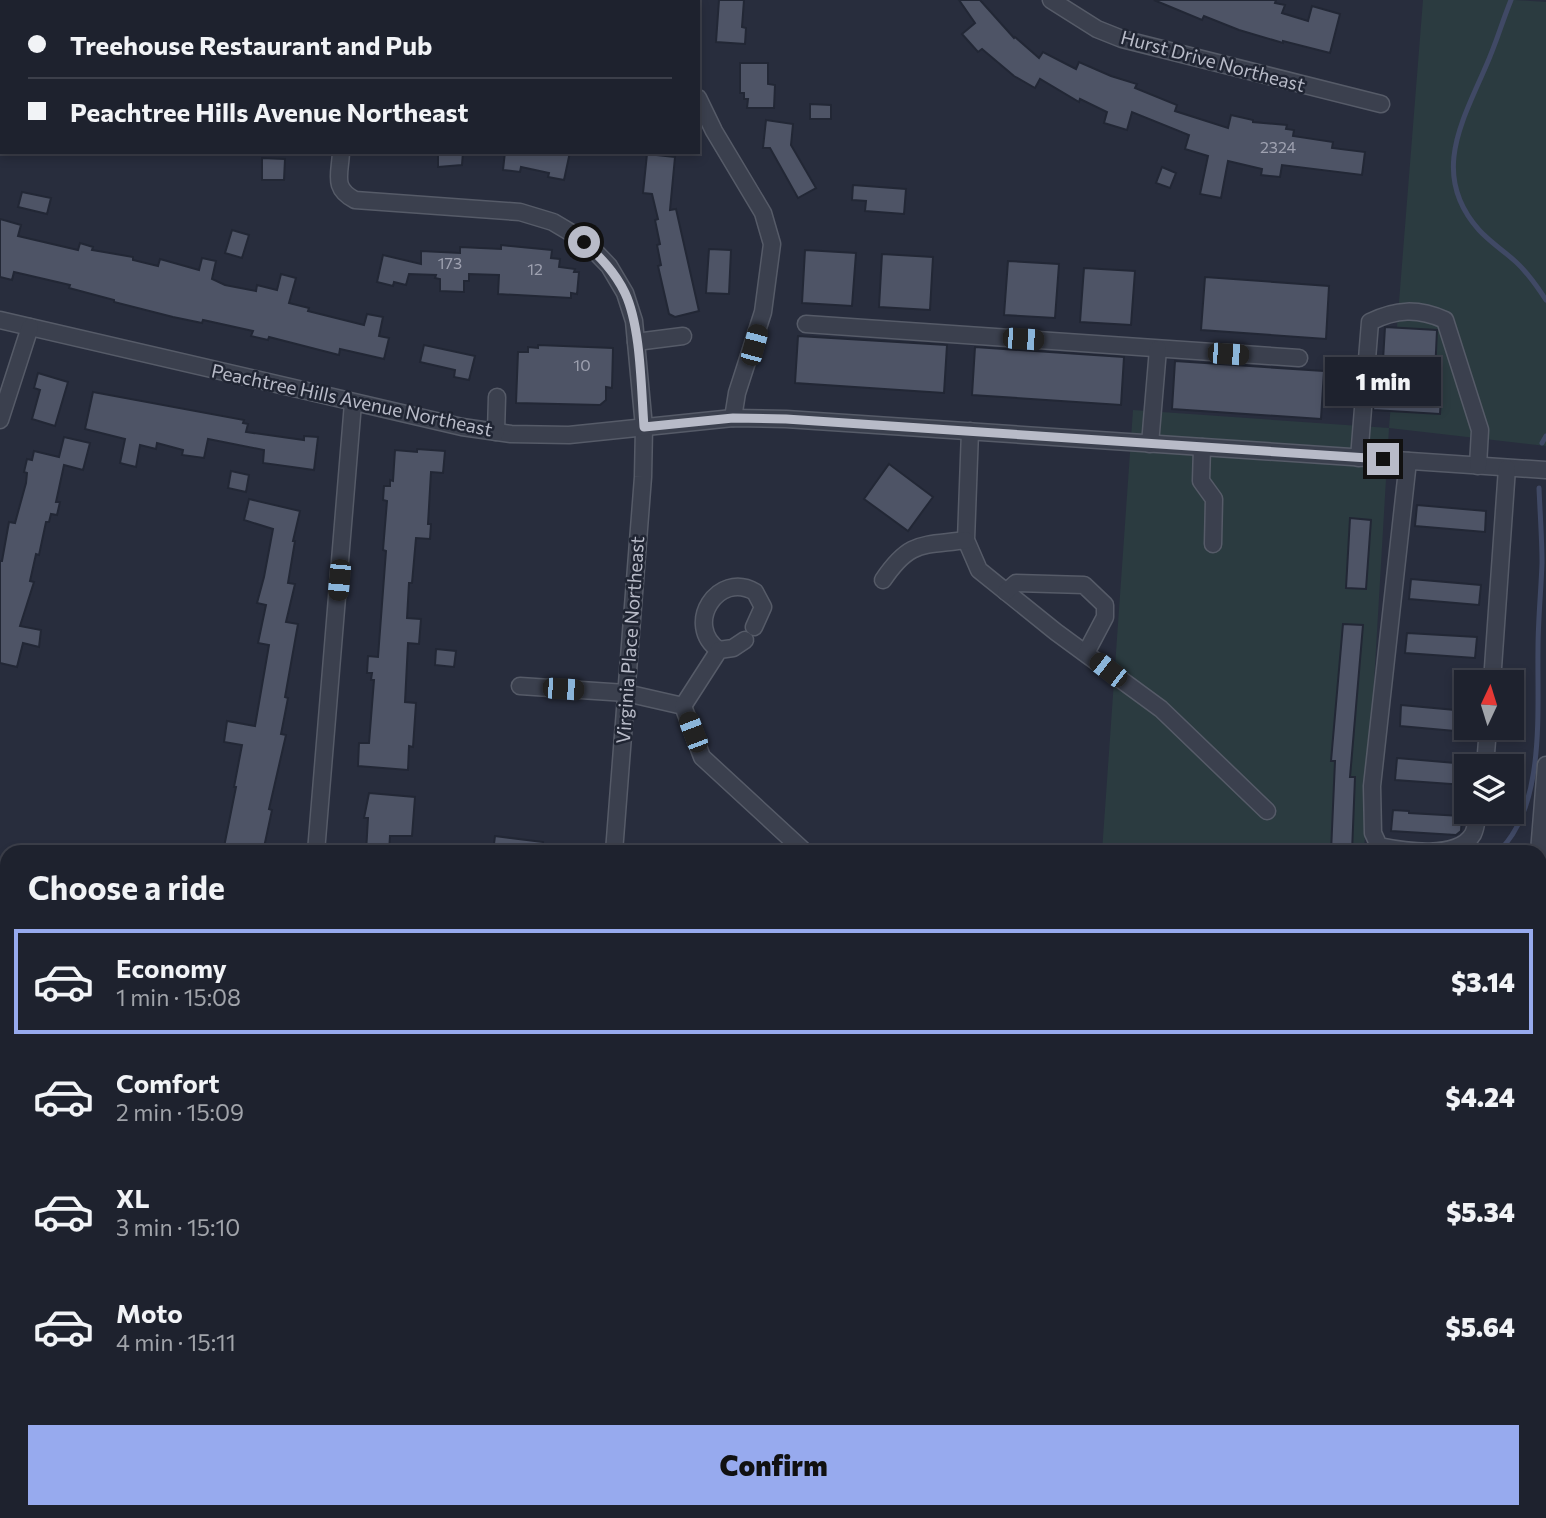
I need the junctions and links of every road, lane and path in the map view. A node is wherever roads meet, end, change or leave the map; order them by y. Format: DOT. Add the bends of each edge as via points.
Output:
graph roads {
  1 [pos="1051,0"];
  2 [pos="700,102"];
  3 [pos="1381,104"];
  4 [pos="341,154"];
  5 [pos="0,320"];
  6 [pos="806,324"];
  7 [pos="30,327"];
  8 [pos="683,336"];
  9 [pos="636,342"];
  10 [pos="1158,349"];
  11 [pos="1299,359"];
  12 [pos="497,397"];
  13 [pos="353,402"];
  14 [pos="733,418"];
  15 [pos="0,421"];
  16 [pos="644,427"];
  17 [pos="970,431"];
  18 [pos="496,432"];
  19 [pos="1150,444"];
  20 [pos="1202,447"];
  21 [pos="1359,458"];
  22 [pos="1408,461"];
  23 [pos="1478,466"];
  24 [pos="1507,468"];
  25 [pos="1546,470"];
  26 [pos="966,540"];
  27 [pos="1213,544"];
  28 [pos="883,580"];
  29 [pos="1006,592"];
  30 [pos="719,650"];
  31 [pos="1086,653"];
  32 [pos="1493,670"];
  33 [pos="520,686"];
  34 [pos="626,693"];
  35 [pos="683,706"];
  36 [pos="1546,765"];
  37 [pos="1267,811"];
  38 [pos="1475,824"];
  39 [pos="317,845"];
  40 [pos="615,845"];
  41 [pos="797,845"];
  42 [pos="1379,845"];
  43 [pos="1462,845"];
  44 [pos="1540,845"];
  1 -- 3 [label="street, Hurst Drive Northeast" via="1122,39"];
  2 -- 14 [label="street" via="763,213 772,244 763,312"];
  4 -- 9 [label="street, Virginia Place Northeast" via="339,185 343,194 355,200 520,212 553,222 584,242 608,266 625,293"];
  5 -- 7 [label="street, Peachtree Hills Avenue Northeast"];
  6 -- 10 [label="street"];
  7 -- 13 [label="street, Peachtree Hills Avenue Northeast"];
  7 -- 15 [label="street"];
  8 -- 9 [label="street"];
  9 -- 16 [label="street, Virginia Place Northeast"];
  10 -- 11 [label="street"];
  10 -- 19 [label="street"];
  12 -- 18 [label="street"];
  13 -- 18 [label="street, Peachtree Hills Avenue Northeast"];
  13 -- 39 [label="street"];
  14 -- 16 [label="street, Peachtree Hills Avenue Northeast"];
  14 -- 17 [label="street, Peachtree Hills Avenue Northeast"];
  16 -- 18 [label="street, Peachtree Hills Avenue Northeast" via="569,435"];
  16 -- 34 [label="street, Virginia Place Northeast"];
  17 -- 19 [label="street, Peachtree Hills Avenue Northeast"];
  17 -- 26 [label="street"];
  19 -- 20 [label="street, Peachtree Hills Avenue Northeast"];
  20 -- 21 [label="street, Peachtree Hills Avenue Northeast"];
  20 -- 27 [label="street" via="1201,481 1214,499"];
  21 -- 22 [label="street, Peachtree Hills Avenue Northeast"];
  21 -- 23 [label="street" via="1370,322 1387,313 1420,312 1445,320 1479,430"];
  22 -- 23 [label="street, Peachtree Hills Avenue Northeast"];
  22 -- 42 [label="street" via="1372,786 1373,832"];
  23 -- 24 [label="street, Peachtree Hills Avenue Northeast"];
  24 -- 25 [label="street, Peachtree Hills Avenue Northeast"];
  24 -- 32 [label="street"];
  26 -- 28 [label="street" via="911,549"];
  26 -- 29 [label="street" via="979,570"];
  29 -- 31 [label="street"];
  29 -- 31 [label="street" via="1016,583 1084,584 1105,606 1105,617"];
  30 -- 30 [label="street" via="706,636 703,624 708,607 722,590 734,586 755,592 763,607 750,634 733,648"];
  30 -- 35 [label="street"];
  31 -- 37 [label="street" via="1161,709"];
  33 -- 34 [label="street"];
  34 -- 35 [label="street"];
  34 -- 40 [label="street, Virginia Place Northeast"];
  35 -- 41 [label="street" via="702,757"];
  36 -- 44 [label="street"];
  38 -- 43 [label="street"];
}
